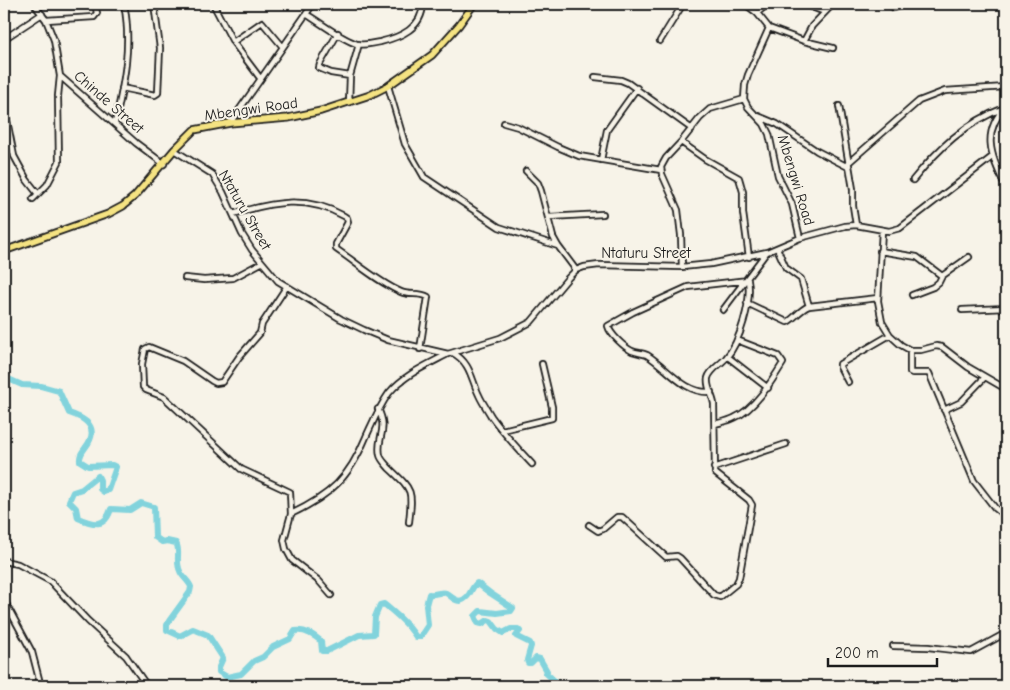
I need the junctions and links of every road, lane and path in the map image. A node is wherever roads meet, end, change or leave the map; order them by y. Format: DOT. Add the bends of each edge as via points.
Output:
graph roads {
  1 [pos="34,4"];
  2 [pos="95,4"];
  3 [pos="124,4"];
  4 [pos="154,4"];
  5 [pos="213,4"];
  6 [pos="423,4"];
  7 [pos="474,4"];
  8 [pos="683,4"];
  9 [pos="745,4"];
  10 [pos="768,4"];
  11 [pos="803,4"];
  12 [pos="833,4"];
  13 [pos="889,4"];
  14 [pos="909,4"];
  15 [pos="311,5"];
  16 [pos="825,12"];
  17 [pos="757,13"];
  18 [pos="42,14"];
  19 [pos="306,14"];
  20 [pos="46,20"];
  21 [pos="769,28"];
  22 [pos="338,33"];
  23 [pos="4,39"];
  24 [pos="660,41"];
  25 [pos="804,41"];
  26 [pos="233,42"];
  27 [pos="359,44"];
  28 [pos="283,47"];
  29 [pos="833,48"];
  30 [pos="60,76"];
  31 [pos="350,76"];
  32 [pos="595,77"];
  33 [pos="260,78"];
  34 [pos="388,86"];
  35 [pos="1006,87"];
  36 [pos="122,88"];
  37 [pos="637,88"];
  38 [pos="744,99"];
  39 [pos="349,102"];
  40 [pos="4,105"];
  41 [pos="839,106"];
  42 [pos="1005,108"];
  43 [pos="757,115"];
  44 [pos="230,123"];
  45 [pos="504,123"];
  46 [pos="116,124"];
  47 [pos="692,129"];
  48 [pos="681,142"];
  49 [pos="174,150"];
  50 [pos="992,157"];
  51 [pos="601,160"];
  52 [pos="164,164"];
  53 [pos="848,165"];
  54 [pos="661,170"];
  55 [pos="526,171"];
  56 [pos="913,180"];
  57 [pos="1006,188"];
  58 [pos="38,194"];
  59 [pos="33,199"];
  60 [pos="233,214"];
  61 [pos="603,214"];
  62 [pos="549,217"];
  63 [pos="856,225"];
  64 [pos="882,230"];
  65 [pos="800,238"];
  66 [pos="558,246"];
  67 [pos="777,248"];
  68 [pos="880,250"];
  69 [pos="4,251"];
  70 [pos="766,252"];
  71 [pos="749,257"];
  72 [pos="969,257"];
  73 [pos="261,263"];
  74 [pos="682,267"];
  75 [pos="576,270"];
  76 [pos="942,276"];
  77 [pos="185,278"];
  78 [pos="745,280"];
  79 [pos="287,286"];
  80 [pos="912,295"];
  81 [pos="878,298"];
  82 [pos="747,303"];
  83 [pos="809,306"];
  84 [pos="1006,308"];
  85 [pos="723,310"];
  86 [pos="962,310"];
  87 [pos="890,335"];
  88 [pos="736,340"];
  89 [pos="420,349"];
  90 [pos="910,350"];
  91 [pos="450,354"];
  92 [pos="728,356"];
  93 [pos="542,364"];
  94 [pos="985,377"];
  95 [pos="848,382"];
  96 [pos="768,388"];
  97 [pos="1006,389"];
  98 [pos="711,392"];
  99 [pos="378,409"];
  100 [pos="944,410"];
  101 [pos="715,424"];
  102 [pos="502,430"];
  103 [pos="786,444"];
  104 [pos="532,464"];
  105 [pos="714,468"];
  106 [pos="291,514"];
  107 [pos="1006,516"];
  108 [pos="409,522"];
  109 [pos="589,525"];
  110 [pos="4,561"];
  111 [pos="331,595"];
  112 [pos="4,600"];
  113 [pos="1006,633"];
  114 [pos="893,646"];
  115 [pos="31,686"];
  116 [pos="147,686"];
  1 -- 18 [label="street, Chinde Street"];
  2 -- 20 [label="street" via="97,13 94,17"];
  3 -- 36 [label="street" via="128,44"];
  4 -- 36 [label="street" via="160,48 158,93"];
  5 -- 26 [label="street"];
  6 -- 27 [label="street" via="423,12 404,35 367,45"];
  7 -- 34 [label="main road, Mbengwi Road" via="432,55"];
  8 -- 24 [label="street"];
  9 -- 17 [label="street"];
  10 -- 17 [label="street"];
  11 -- 16 [label="street"];
  12 -- 16 [label="street"];
  13 -- 14 [label="street" via="894,8"];
  15 -- 19 [label="street"];
  16 -- 25 [label="street"];
  17 -- 21 [label="street"];
  18 -- 20 [label="street, Chinde Street"];
  18 -- 23 [label="street"];
  19 -- 22 [label="street"];
  19 -- 28 [label="street"];
  20 -- 30 [label="street, Chinde Street" via="54,40"];
  21 -- 25 [label="street"];
  21 -- 38 [label="street" via="748,75"];
  22 -- 27 [label="street"];
  22 -- 31 [label="street" via="319,68"];
  25 -- 29 [label="street"];
  26 -- 28 [label="street" via="262,22"];
  26 -- 33 [label="street"];
  27 -- 31 [label="street"];
  28 -- 33 [label="street"];
  30 -- 46 [label="street, Chinde Street"];
  30 -- 58 [label="street" via="59,162 52,178"];
  31 -- 39 [label="street"];
  32 -- 37 [label="street" via="620,80"];
  33 -- 44 [label="street"];
  34 -- 39 [label="main road, Mbengwi Road"];
  34 -- 66 [label="street" via="405,144 424,177 499,227"];
  35 -- 53 [label="street" via="944,91 919,101"];
  36 -- 46 [label="street"];
  37 -- 47 [label="street"];
  37 -- 51 [label="street" via="607,130"];
  38 -- 43 [label="street, Mbengwi Road"];
  38 -- 47 [label="street" via="710,110"];
  39 -- 44 [label="main road, Mbengwi Road" via="288,118"];
  40 -- 58 [label="street" via="14,156"];
  41 -- 53 [label="street"];
  42 -- 50 [label="street" via="992,130"];
  42 -- 56 [label="street" via="981,118 944,145"];
  43 -- 53 [label="street"];
  43 -- 65 [label="street, Mbengwi Road" via="769,134 778,176 792,204"];
  44 -- 49 [label="main road, Mbengwi Road" via="194,130"];
  45 -- 51 [label="street" via="558,148"];
  46 -- 52 [label="street, Chinde Street"];
  47 -- 48 [label="street"];
  48 -- 54 [label="street" via="666,158"];
  48 -- 71 [label="street" via="739,178"];
  49 -- 52 [label="main road, Mbengwi Road"];
  49 -- 60 [label="street, Ntaturu Street" via="212,174"];
  50 -- 57 [label="street"];
  50 -- 64 [label="street, Ntaturu Street" via="900,228"];
  51 -- 54 [label="street"];
  52 -- 69 [label="main road, Mbengwi Road" via="135,196 116,210"];
  53 -- 63 [label="street"];
  54 -- 74 [label="street" via="678,210"];
  55 -- 62 [label="street" via="542,191"];
  58 -- 59 [label="street"];
  60 -- 73 [label="street, Ntaturu Street"];
  60 -- 89 [label="street" via="268,204 309,203 347,218 336,249 400,291 428,297"];
  61 -- 62 [label="street"];
  62 -- 66 [label="street"];
  63 -- 64 [label="street, Ntaturu Street"];
  63 -- 65 [label="street, Ntaturu Street"];
  64 -- 68 [label="street"];
  65 -- 67 [label="street, Ntaturu Street"];
  66 -- 75 [label="street"];
  67 -- 70 [label="street, Ntaturu Street"];
  67 -- 83 [label="street" via="786,268 801,279"];
  68 -- 76 [label="street" via="917,257"];
  68 -- 81 [label="street"];
  70 -- 71 [label="street, Ntaturu Street"];
  70 -- 78 [label="street"];
  71 -- 74 [label="street, Ntaturu Street"];
  72 -- 76 [label="street"];
  73 -- 77 [label="street" via="233,278"];
  73 -- 79 [label="street, Ntaturu Street"];
  74 -- 75 [label="street, Ntaturu Street" via="599,265"];
  75 -- 91 [label="street, Ntaturu Street" via="531,322 500,338"];
  76 -- 80 [label="street" via="933,287"];
  78 -- 82 [label="street" via="749,283"];
  78 -- 85 [label="street"];
  78 -- 98 [label="street" via="688,287 608,326 626,347 648,356 684,385 701,392"];
  79 -- 89 [label="street, Ntaturu Street" via="364,330"];
  79 -- 106 [label="street" via="262,324 260,333 222,382 216,383 182,361 150,347 145,349 142,373 144,389 164,397 241,469 290,492"];
  81 -- 83 [label="street"];
  81 -- 87 [label="street" via="882,322"];
  82 -- 83 [label="street" via="787,322"];
  82 -- 88 [label="street"];
  84 -- 86 [label="street"];
  87 -- 90 [label="street"];
  87 -- 95 [label="street" via="840,364"];
  88 -- 92 [label="street"];
  88 -- 96 [label="street" via="780,358 783,364"];
  89 -- 91 [label="street, Ntaturu Street"];
  90 -- 94 [label="street" via="942,347"];
  90 -- 100 [label="street" via="910,372 929,373"];
  91 -- 99 [label="street" via="405,379"];
  91 -- 102 [label="street" via="461,358 468,368 479,395"];
  92 -- 96 [label="street"];
  92 -- 98 [label="street" via="710,374"];
  93 -- 102 [label="street" via="553,417"];
  94 -- 97 [label="street"];
  94 -- 100 [label="street" via="961,402"];
  96 -- 101 [label="street" via="743,413"];
  98 -- 101 [label="street"];
  99 -- 106 [label="street" via="355,463 345,476 318,500"];
  99 -- 108 [label="street" via="383,422 380,454 410,489"];
  100 -- 107 [label="street" via="974,481 995,508"];
  101 -- 105 [label="street"];
  102 -- 104 [label="street"];
  103 -- 105 [label="street"];
  105 -- 109 [label="street" via="719,478 752,505 739,578 720,596 714,595 680,558 666,557 622,517 617,517 603,530 594,530"];
  106 -- 111 [label="street" via="284,540 286,549 292,560"];
  110 -- 116 [label="street" via="18,564 50,581 126,656"];
  112 -- 115 [label="street" via="32,652 39,679"];
  113 -- 114 [label="street" via="970,652"];
}
